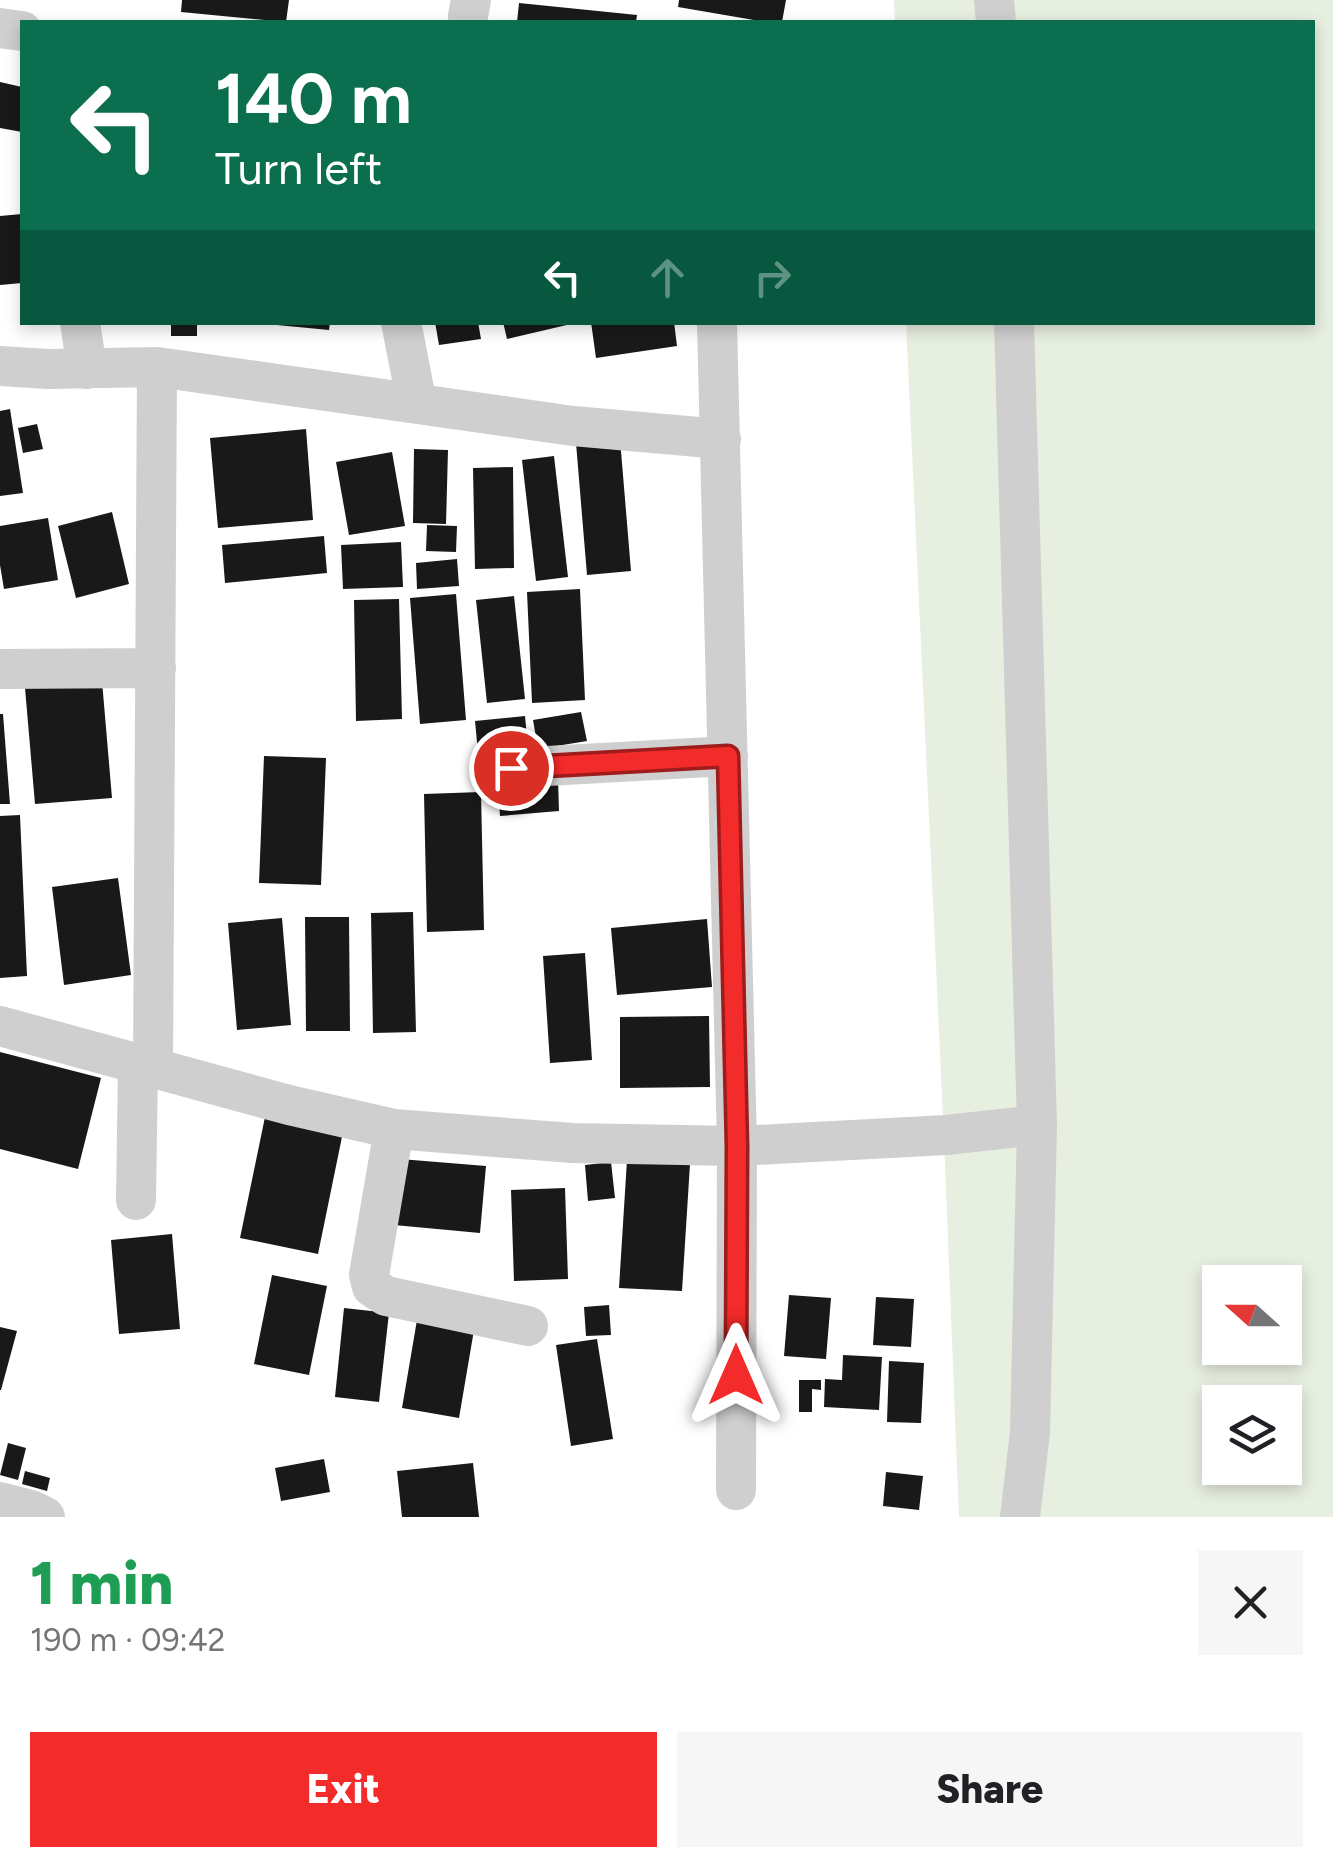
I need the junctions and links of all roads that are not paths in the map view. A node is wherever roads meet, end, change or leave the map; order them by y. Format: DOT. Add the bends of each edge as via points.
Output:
graph roads {
  1 [pos="80,325"];
  2 [pos="401,325"];
  3 [pos="717,325"];
  4 [pos="1014,325"];
  5 [pos="0,366"];
  6 [pos="157,367"];
  7 [pos="86,368"];
  8 [pos="417,404"];
  9 [pos="720,439"];
  10 [pos="156,668"];
  11 [pos="0,670"];
  12 [pos="728,756"];
  13 [pos="511,768"];
  14 [pos="0,1026"];
  15 [pos="146,1066"];
  16 [pos="1037,1125"];
  17 [pos="394,1128"];
  18 [pos="737,1146"];
  19 [pos="136,1200"];
  20 [pos="528,1326"];
  21 [pos="736,1490"];
  22 [pos="0,1502"];
  23 [pos="46,1517"];
  24 [pos="1020,1517"];
  1 -- 7 [label="street"];
  2 -- 8 [label="street"];
  3 -- 9 [label="street"];
  4 -- 16 [label="street"];
  5 -- 7 [label="street"];
  6 -- 7 [label="street"];
  6 -- 8 [label="street"];
  6 -- 10 [label="street"];
  8 -- 9 [label="street"];
  9 -- 12 [label="street"];
  10 -- 11 [label="street"];
  10 -- 15 [label="street"];
  12 -- 13 [label="street"];
  12 -- 18 [label="street"];
  14 -- 15 [label="street"];
  15 -- 17 [label="street"];
  15 -- 19 [label="street"];
  16 -- 18 [label="street"];
  16 -- 24 [label="street" via="1030,1432"];
  17 -- 18 [label="street" via="572,1143"];
  17 -- 20 [label="street" via="372,1287 386,1296"];
  18 -- 21 [label="street"];
  22 -- 23 [label="street"];
}
